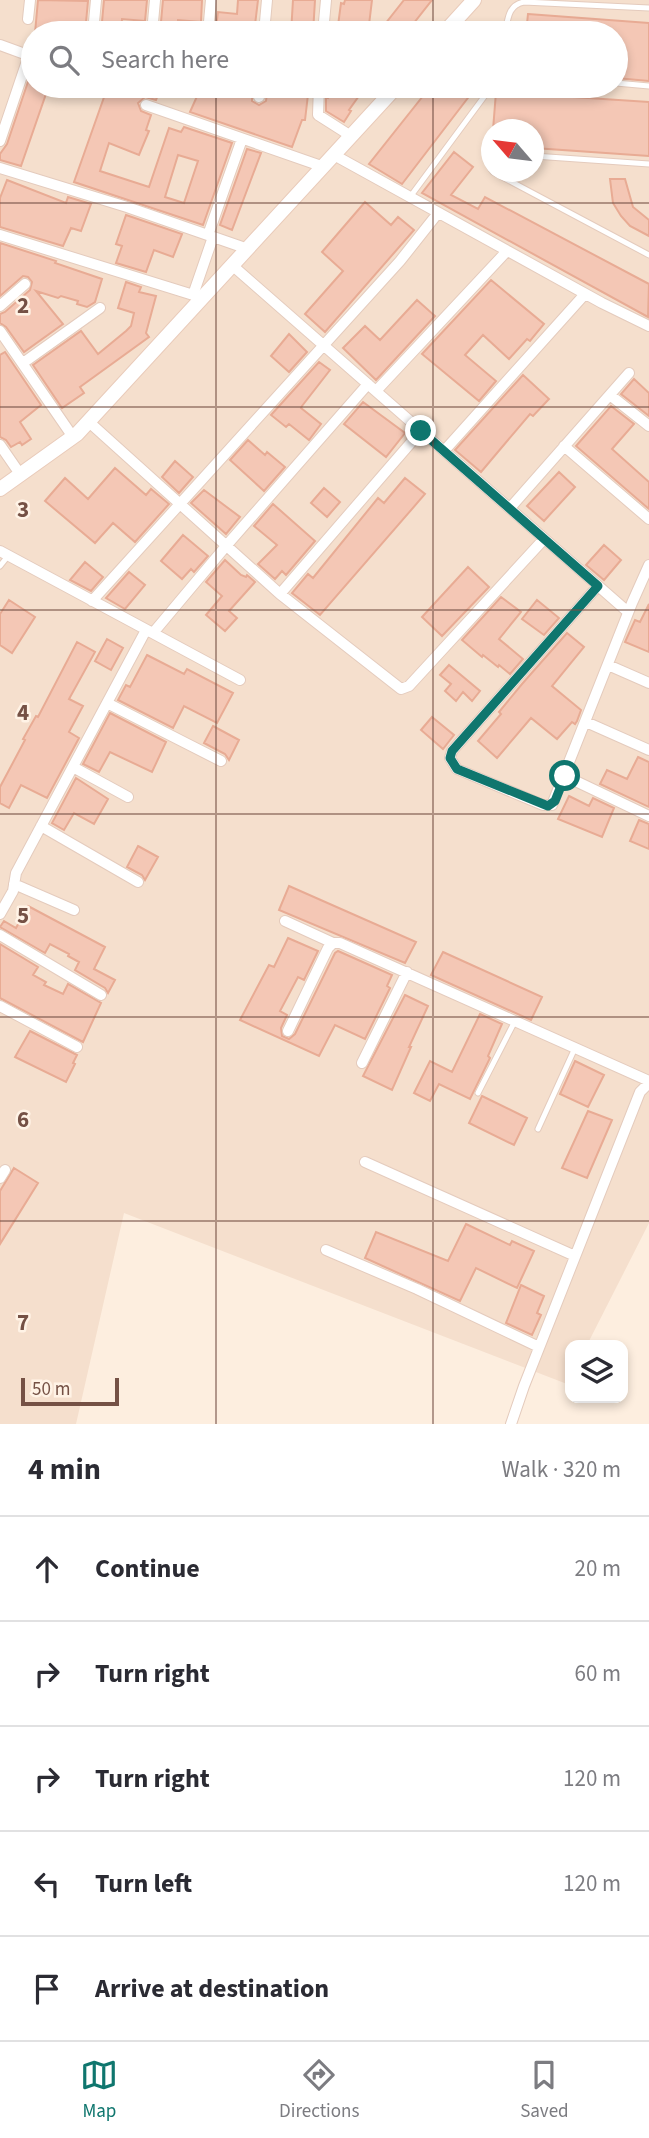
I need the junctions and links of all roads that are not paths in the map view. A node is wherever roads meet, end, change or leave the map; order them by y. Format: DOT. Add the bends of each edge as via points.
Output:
graph roads {
  1 [pos="30,0"];
  2 [pos="96,0"];
  3 [pos="156,0"];
  4 [pos="211,0"];
  5 [pos="267,0"];
  6 [pos="326,0"];
  7 [pos="474,0"];
  8 [pos="649,8"];
  9 [pos="28,19"];
  10 [pos="94,21"];
  11 [pos="153,21"];
  12 [pos="209,21"];
  13 [pos="265,21"];
  14 [pos="324,21"];
  15 [pos="455,21"];
  16 [pos="508,21"];
  17 [pos="0,45"];
  18 [pos="21,52"];
  19 [pos="21,83"];
  20 [pos="628,84"];
  21 [pos="649,86"];
  22 [pos="319,98"];
  23 [pos="386,98"];
  24 [pos="486,98"];
  25 [pos="146,106"];
  26 [pos="351,136"];
  27 [pos="242,139"];
  28 [pos="0,141"];
  29 [pos="334,155"];
  30 [pos="544,157"];
  31 [pos="649,164"];
  32 [pos="324,167"];
  33 [pos="0,168"];
  34 [pos="514,182"];
  35 [pos="410,197"];
  36 [pos="438,213"];
  37 [pos="0,235"];
  38 [pos="211,236"];
  39 [pos="248,249"];
  40 [pos="507,251"];
  41 [pos="649,255"];
  42 [pos="233,265"];
  43 [pos="25,284"];
  44 [pos="585,294"];
  45 [pos="198,297"];
  46 [pos="0,306"];
  47 [pos="100,308"];
  48 [pos="649,326"];
  49 [pos="0,331"];
  50 [pos="323,344"];
  51 [pos="4,345"];
  52 [pos="23,363"];
  53 [pos="629,373"];
  54 [pos="372,388"];
  55 [pos="610,395"];
  56 [pos="89,422"];
  57 [pos="649,426"];
  58 [pos="421,431"];
  59 [pos="74,437"];
  60 [pos="0,445"];
  61 [pos="564,446"];
  62 [pos="444,450"];
  63 [pos="20,474"];
  64 [pos="0,489"];
  65 [pos="179,504"];
  66 [pos="510,508"];
  67 [pos="649,519"];
  68 [pos="544,539"];
  69 [pos="226,545"];
  70 [pos="4,554"];
  71 [pos="649,565"];
  72 [pos="0,566"];
  73 [pos="598,586"];
  74 [pos="280,594"];
  75 [pos="92,601"];
  76 [pos="628,612"];
  77 [pos="150,631"];
  78 [pos="608,665"];
  79 [pos="240,680"];
  80 [pos="649,683"];
  81 [pos="107,703"];
  82 [pos="586,722"];
  83 [pos="649,750"];
  84 [pos="220,761"];
  85 [pos="73,766"];
  86 [pos="565,776"];
  87 [pos="128,797"];
  88 [pos="649,816"];
  89 [pos="41,826"];
  90 [pos="138,881"];
  91 [pos="14,884"];
  92 [pos="74,911"];
  93 [pos="0,914"];
  94 [pos="285,921"];
  95 [pos="0,935"];
  96 [pos="333,943"];
  97 [pos="407,972"];
  98 [pos="101,995"];
  99 [pos="0,1006"];
  100 [pos="515,1021"];
  101 [pos="288,1031"];
  102 [pos="76,1047"];
  103 [pos="575,1048"];
  104 [pos="362,1063"];
  105 [pos="649,1082"];
  106 [pos="478,1093"];
  107 [pos="538,1129"];
  108 [pos="365,1162"];
  109 [pos="326,1250"];
  110 [pos="575,1256"];
  111 [pos="539,1347"];
  112 [pos="512,1424"];
  1 -- 9 [label="street"];
  2 -- 10 [label="street"];
  3 -- 11 [label="street"];
  4 -- 12 [label="street"];
  5 -- 13 [label="street"];
  6 -- 14 [label="street"];
  7 -- 15 [label="street"];
  8 -- 16 [label="lane" via="524,2 510,10"];
  17 -- 18 [label="street"];
  19 -- 28 [label="street"];
  20 -- 21 [label="lane"];
  22 -- 26 [label="street" via="318,115"];
  23 -- 26 [label="street"];
  24 -- 35 [label="lane"];
  25 -- 27 [label="street"];
  26 -- 29 [label="street"];
  27 -- 32 [label="street"];
  27 -- 38 [label="street"];
  29 -- 32 [label="street"];
  29 -- 35 [label="street"];
  30 -- 31 [label="lane"];
  32 -- 39 [label="street"];
  33 -- 38 [label="street"];
  34 -- 41 [label="lane"];
  35 -- 36 [label="street"];
  36 -- 40 [label="street"];
  36 -- 50 [label="street"];
  37 -- 45 [label="street"];
  38 -- 39 [label="street"];
  38 -- 45 [label="street"];
  39 -- 42 [label="street"];
  40 -- 44 [label="street"];
  40 -- 54 [label="street"];
  42 -- 45 [label="street"];
  42 -- 50 [label="street"];
  43 -- 46 [label="street"];
  44 -- 48 [label="street"];
  44 -- 62 [label="street"];
  45 -- 56 [label="street"];
  47 -- 52 [label="street"];
  49 -- 51 [label="street"];
  50 -- 54 [label="street"];
  50 -- 65 [label="street"];
  51 -- 52 [label="street"];
  52 -- 59 [label="street"];
  53 -- 55 [label="street"];
  54 -- 58 [label="street"];
  54 -- 69 [label="street"];
  55 -- 57 [label="street"];
  55 -- 61 [label="street"];
  56 -- 59 [label="street"];
  56 -- 65 [label="street"];
  58 -- 62 [label="street"];
  58 -- 74 [label="street"];
  59 -- 63 [label="street"];
  60 -- 63 [label="street"];
  61 -- 66 [label="street"];
  61 -- 67 [label="street"];
  62 -- 66 [label="street"];
  63 -- 64 [label="street"];
  65 -- 69 [label="street"];
  65 -- 75 [label="street"];
  66 -- 68 [label="street"];
  68 -- 73 [label="street"];
  68 -- 74 [label="street" via="405,689 396,687"];
  69 -- 74 [label="street"];
  69 -- 77 [label="street"];
  70 -- 72 [label="lane"];
  70 -- 75 [label="street"];
  71 -- 76 [label="street"];
  73 -- 76 [label="street"];
  73 -- 86 [label="street" via="450,758 457,769 548,806 555,801"];
  75 -- 77 [label="street"];
  76 -- 78 [label="street"];
  77 -- 79 [label="street"];
  77 -- 81 [label="street"];
  78 -- 80 [label="street"];
  78 -- 82 [label="street"];
  81 -- 84 [label="street"];
  81 -- 85 [label="street"];
  82 -- 83 [label="street"];
  82 -- 86 [label="street"];
  85 -- 87 [label="street"];
  85 -- 89 [label="street"];
  86 -- 88 [label="street"];
  89 -- 90 [label="street"];
  89 -- 91 [label="street"];
  91 -- 92 [label="street"];
  91 -- 93 [label="street"];
  94 -- 96 [label="street"];
  95 -- 98 [label="street"];
  96 -- 97 [label="street"];
  96 -- 101 [label="street"];
  97 -- 100 [label="street"];
  97 -- 104 [label="street"];
  99 -- 102 [label="street"];
  100 -- 103 [label="street"];
  100 -- 106 [label="lane"];
  103 -- 105 [label="street"];
  103 -- 107 [label="lane"];
  105 -- 110 [label="street" via="640,1092"];
  108 -- 110 [label="street"];
  109 -- 111 [label="street"];
  110 -- 111 [label="street"];
  111 -- 112 [label="street"];
}
